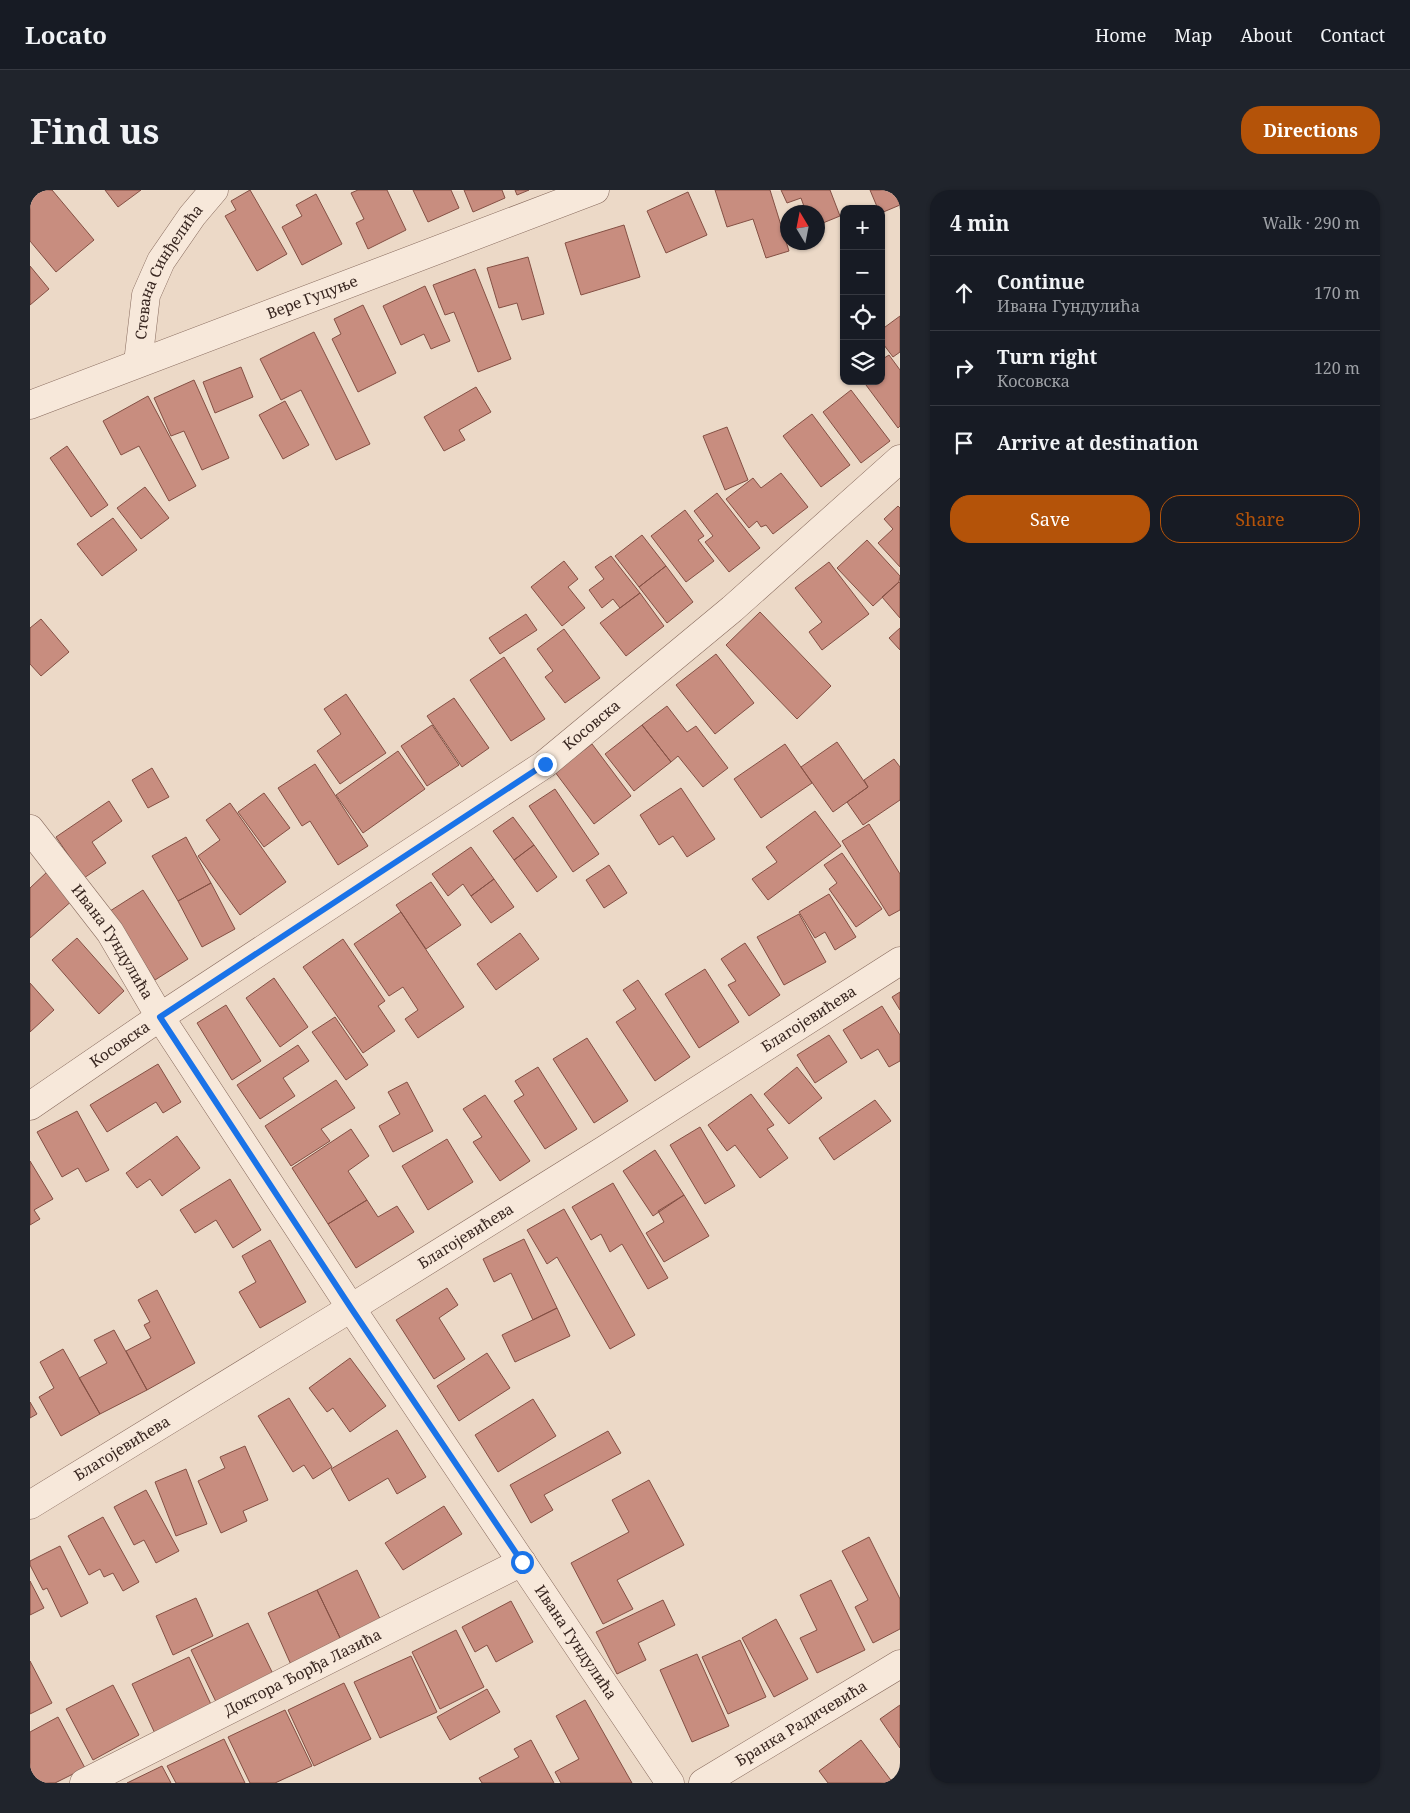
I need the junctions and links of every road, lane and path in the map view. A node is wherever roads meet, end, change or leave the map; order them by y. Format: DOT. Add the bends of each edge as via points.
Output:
graph roads {
  1 [pos="214,190"];
  2 [pos="595,190"];
  3 [pos="138,363"];
  4 [pos="30,405"];
  5 [pos="900,459"];
  6 [pos="30,828"];
  7 [pos="900,961"];
  8 [pos="160,1017"];
  9 [pos="30,1106"];
  10 [pos="351,1308"];
  11 [pos="30,1505"];
  12 [pos="522,1562"];
  13 [pos="900,1664"];
  14 [pos="84,1783"];
  15 [pos="670,1783"];
  16 [pos="703,1783"];
  1 -- 3 [label="street, Стевана Синђелића" via="161,261 146,295"];
  2 -- 3 [label="street, Вере Гуцуње"];
  3 -- 4 [label="street, Вере Гуцуње"];
  5 -- 8 [label="street, Косовска" via="732,609 545,764"];
  6 -- 8 [label="street, Ивана Гундулића" via="110,932"];
  7 -- 10 [label="street, Благојевићева"];
  8 -- 9 [label="street, Косовска"];
  8 -- 10 [label="street, Ивана Гундулића"];
  10 -- 11 [label="street, Благојевићева"];
  10 -- 12 [label="street, Ивана Гундулића"];
  12 -- 14 [label="street, Доктора Ђорђа Лазића"];
  12 -- 15 [label="street, Ивана Гундулића"];
  13 -- 16 [label="street, Бранка Радичевића"];
}
